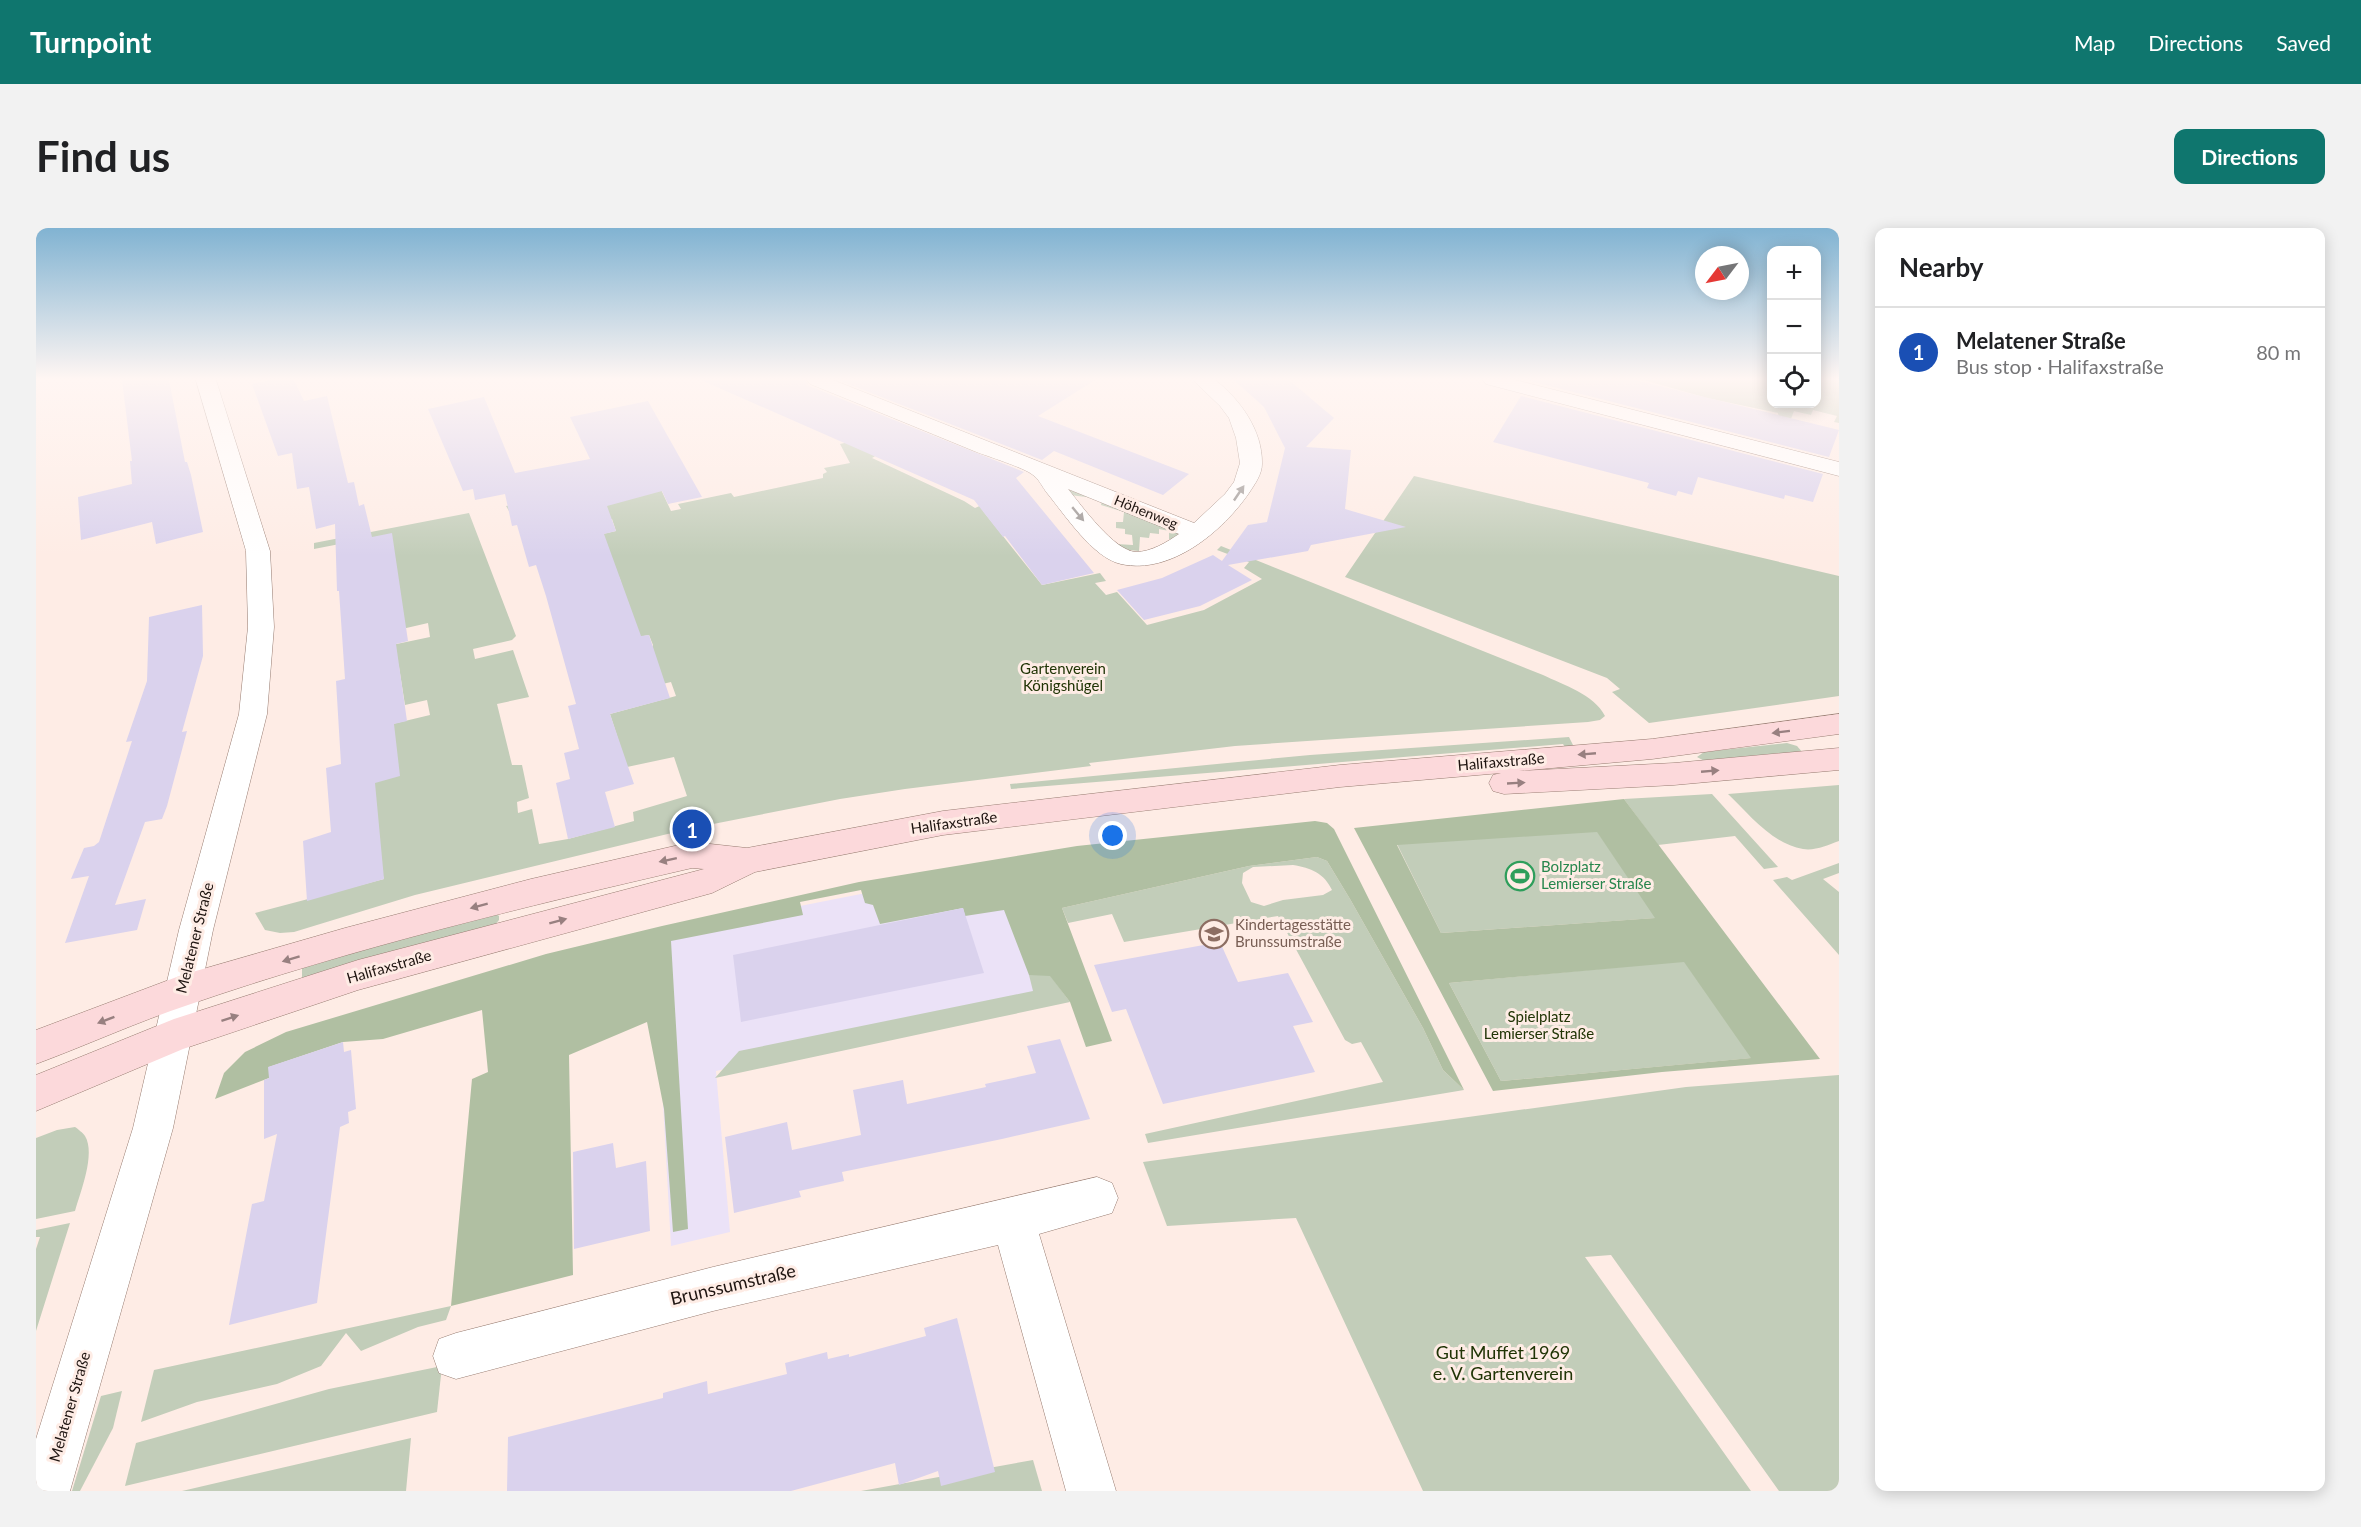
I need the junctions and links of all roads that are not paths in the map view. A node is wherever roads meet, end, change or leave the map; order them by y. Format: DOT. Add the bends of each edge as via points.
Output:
graph roads {
  1 [pos="224,439"];
  2 [pos="965,439"];
  3 [pos="1246,439"];
  4 [pos="1722,439"];
  5 [pos="1040,469"];
  6 [pos="1839,469"];
  7 [pos="1197,533"];
  8 [pos="1839,724"];
  9 [pos="1839,759"];
  10 [pos="1164,796"];
  11 [pos="747,861"];
  12 [pos="182,991"];
  13 [pos="174,1036"];
  14 [pos="36,1047"];
  15 [pos="36,1093"];
  16 [pos="1097,1198"];
  17 [pos="1013,1220"];
  18 [pos="456,1356"];
  19 [pos="45,1491"];
  20 [pos="1091,1491"];
  1 -- 12 [label="street, Melatener Straße" via="258,551 261,627 253,714"];
  2 -- 5 [label="street, Höhenweg"];
  7 -- 3 [label="street, one-way" via="1227,510 1243,489 1251,467"];
  4 -- 6 [label="street"];
  5 -- 7 [label="street, Höhenweg"];
  5 -- 7 [label="street, Höhenweg, one-way" via="1107,548 1124,558 1138,559 1164,552"];
  8 -- 10 [label="main road, Halifaxstraße, one-way" via="1652,749 1340,776"];
  10 -- 9 [label="main road, Halifaxstraße, one-way" via="1631,777"];
  10 -- 11 [label="main road, Halifaxstraße" via="943,823"];
  11 -- 12 [label="main road, Halifaxstraße, one-way" via="693,855 625,870 345,942"];
  13 -- 11 [label="main road, Halifaxstraße, one-way" via="358,975 712,880"];
  12 -- 13 [label="street, Melatener Straße"];
  12 -- 14 [label="main road, Halifaxstraße, one-way"];
  13 -- 15 [label="main road, Halifaxstraße"];
  13 -- 19 [label="street, Melatener Straße" via="153,1128"];
  16 -- 17 [label="street, Brunssumstraße"];
  17 -- 18 [label="street, Brunssumstraße" via="713,1288"];
  17 -- 20 [label="street"];
}
